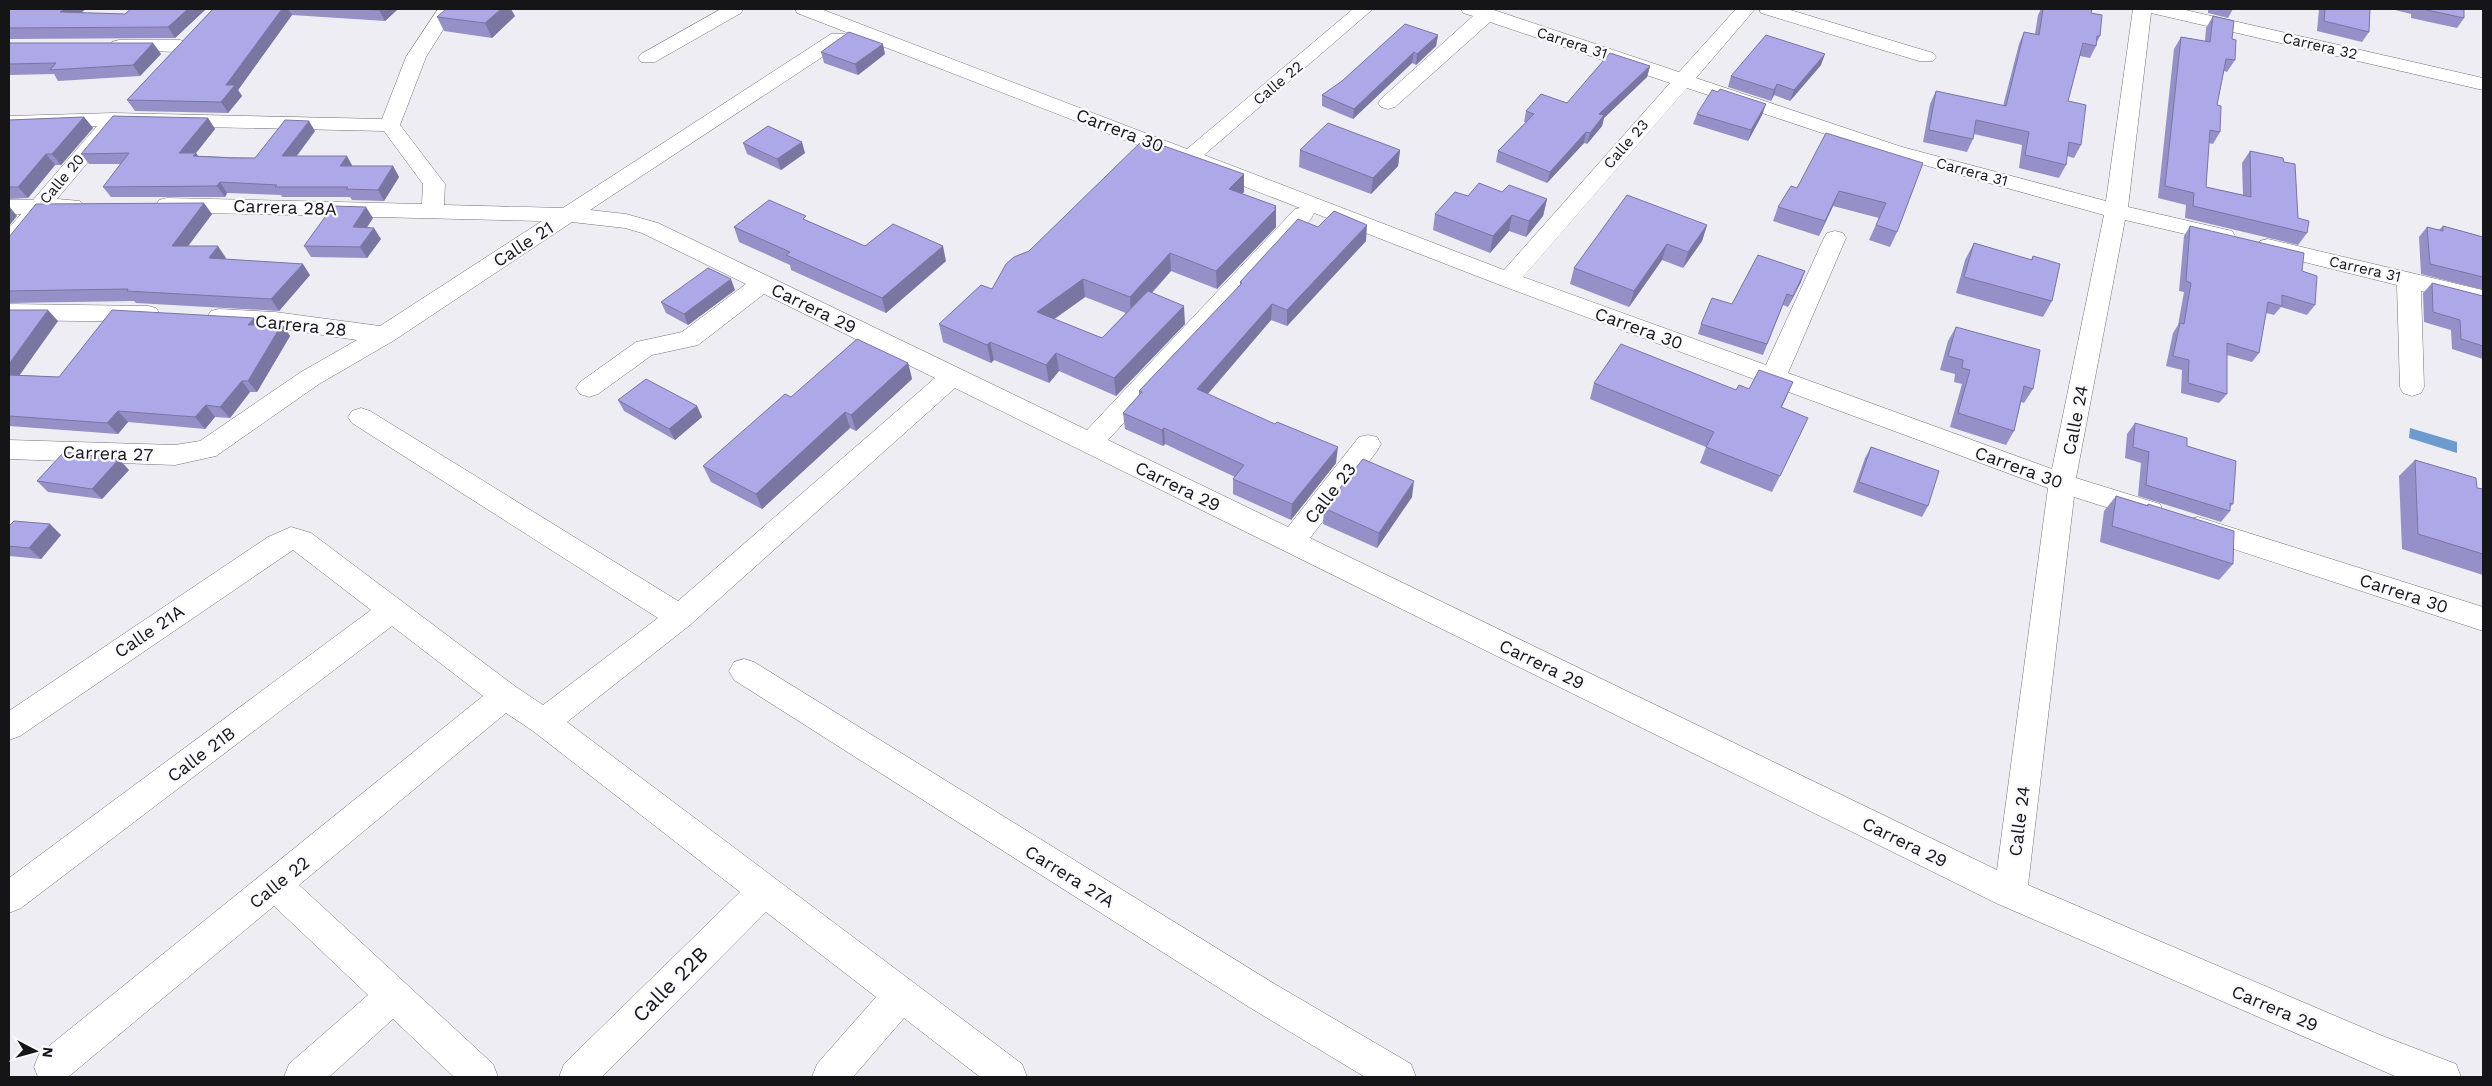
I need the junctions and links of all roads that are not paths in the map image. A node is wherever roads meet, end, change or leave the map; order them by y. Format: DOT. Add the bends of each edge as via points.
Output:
graph roads {
  1 [pos="447,9"];
  2 [pos="734,9"];
  3 [pos="804,9"];
  4 [pos="1364,9"];
  5 [pos="1746,9"];
  6 [pos="1768,9"];
  7 [pos="2142,9"];
  8 [pos="2157,9"];
  9 [pos="1479,12"];
  10 [pos="838,38"];
  11 [pos="104,46"];
  12 [pos="1926,57"];
  13 [pos="648,58"];
  14 [pos="160,68"];
  15 [pos="1682,80"];
  16 [pos="2483,84"];
  17 [pos="133,97"];
  18 [pos="1388,103"];
  19 [pos="113,119"];
  20 [pos="9,122"];
  21 [pos="390,125"];
  22 [pos="1191,156"];
  23 [pos="1312,204"];
  24 [pos="40,206"];
  25 [pos="98,206"];
  26 [pos="146,206"];
  27 [pos="9,207"];
  28 [pos="2116,211"];
  29 [pos="433,212"];
  30 [pos="569,215"];
  31 [pos="650,228"];
  32 [pos="1835,238"];
  33 [pos="9,242"];
  34 [pos="2409,279"];
  35 [pos="1508,280"];
  36 [pos="763,283"];
  37 [pos="2483,298"];
  38 [pos="9,312"];
  39 [pos="166,314"];
  40 [pos="196,316"];
  41 [pos="384,334"];
  42 [pos="952,377"];
  43 [pos="1773,378"];
  44 [pos="2412,387"];
  45 [pos="588,388"];
  46 [pos="361,418"];
  47 [pos="1090,444"];
  48 [pos="1368,444"];
  49 [pos="207,449"];
  50 [pos="9,450"];
  51 [pos="2062,483"];
  52 [pos="1292,542"];
  53 [pos="392,610"];
  54 [pos="680,617"];
  55 [pos="2483,618"];
  56 [pos="744,671"];
  57 [pos="506,696"];
  58 [pos="544,722"];
  59 [pos="9,727"];
  60 [pos="275,885"];
  61 [pos="764,891"];
  62 [pos="2010,893"];
  63 [pos="9,897"];
  64 [pos="900,995"];
  65 [pos="393,996"];
  66 [pos="52,1067"];
  67 [pos="302,1077"];
  68 [pos="480,1077"];
  69 [pos="577,1077"];
  70 [pos="830,1077"];
  71 [pos="1009,1077"];
  72 [pos="1398,1077"];
  73 [pos="2443,1077"];
  1 -- 21 [label="street" via="416,57"];
  2 -- 13 [label="street"];
  3 -- 22 [label="street, Carrera 30"];
  4 -- 22 [label="street, Calle 22"];
  5 -- 15 [label="street, Calle 23"];
  6 -- 12 [label="street"];
  7 -- 28 [label="street, Calle 24"];
  8 -- 16 [label="street, Carrera 32"];
  9 -- 15 [label="street, Carrera 31"];
  9 -- 18 [label="street"];
  10 -- 30 [label="street, Calle 21"];
  11 -- 14 [label="street" via="187,40"];
  15 -- 28 [label="street, Carrera 31" via="1895,151"];
  15 -- 35 [label="street, Calle 23"];
  17 -- 19 [label="street, Calle 20"];
  19 -- 20 [label="street"];
  19 -- 21 [label="street"];
  19 -- 24 [label="street, Calle 20"];
  21 -- 29 [label="street" via="434,184"];
  22 -- 23 [label="street, Carrera 30"];
  23 -- 35 [label="street, Carrera 30"];
  23 -- 47 [label="street"];
  24 -- 25 [label="street"];
  24 -- 27 [label="street"];
  24 -- 33 [label="street, Calle 20"];
  26 -- 29 [label="street, Carrera 28A"];
  28 -- 34 [label="street, Carrera 31"];
  28 -- 51 [label="street, Calle 24"];
  29 -- 30 [label="street, Carrera 28A"];
  30 -- 31 [label="street, Carrera 28A" via="626,220"];
  30 -- 41 [label="street, Calle 21"];
  31 -- 36 [label="street, Carrera 29"];
  32 -- 43 [label="street"];
  34 -- 37 [label="street, Carrera 31"];
  34 -- 44 [label="street"];
  35 -- 43 [label="street, Carrera 30"];
  36 -- 42 [label="street, Carrera 29"];
  36 -- 45 [label="street" via="689,340 645,348"];
  38 -- 39 [label="street"];
  40 -- 41 [label="street, Carrera 28" via="275,320"];
  41 -- 49 [label="street, Calle 21" via="310,378"];
  42 -- 47 [label="street, Carrera 29"];
  42 -- 54 [label="street"];
  43 -- 51 [label="street, Carrera 30"];
  46 -- 54 [label="street"];
  47 -- 52 [label="street, Carrera 29"];
  48 -- 52 [label="street, Calle 23"];
  49 -- 50 [label="street, Carrera 27" via="175,455"];
  51 -- 55 [label="street, Carrera 30"];
  51 -- 62 [label="street, Calle 24"];
  52 -- 62 [label="street, Carrera 29"];
  53 -- 57 [label="street"];
  53 -- 59 [label="street, Calle 21A" via="301,540 291,538"];
  53 -- 63 [label="street, Calle 21B"];
  54 -- 58 [label="street"];
  56 -- 72 [label="street, Carrera 27A" via="1253,990"];
  57 -- 58 [label="street"];
  57 -- 60 [label="street, Calle 22"];
  58 -- 61 [label="street"];
  60 -- 65 [label="street"];
  60 -- 66 [label="street, Calle 22"];
  61 -- 64 [label="street"];
  61 -- 69 [label="street, Calle 22B"];
  62 -- 73 [label="street, Carrera 29"];
  64 -- 70 [label="street"];
  64 -- 71 [label="street"];
  65 -- 67 [label="street"];
  65 -- 68 [label="street"];
}
